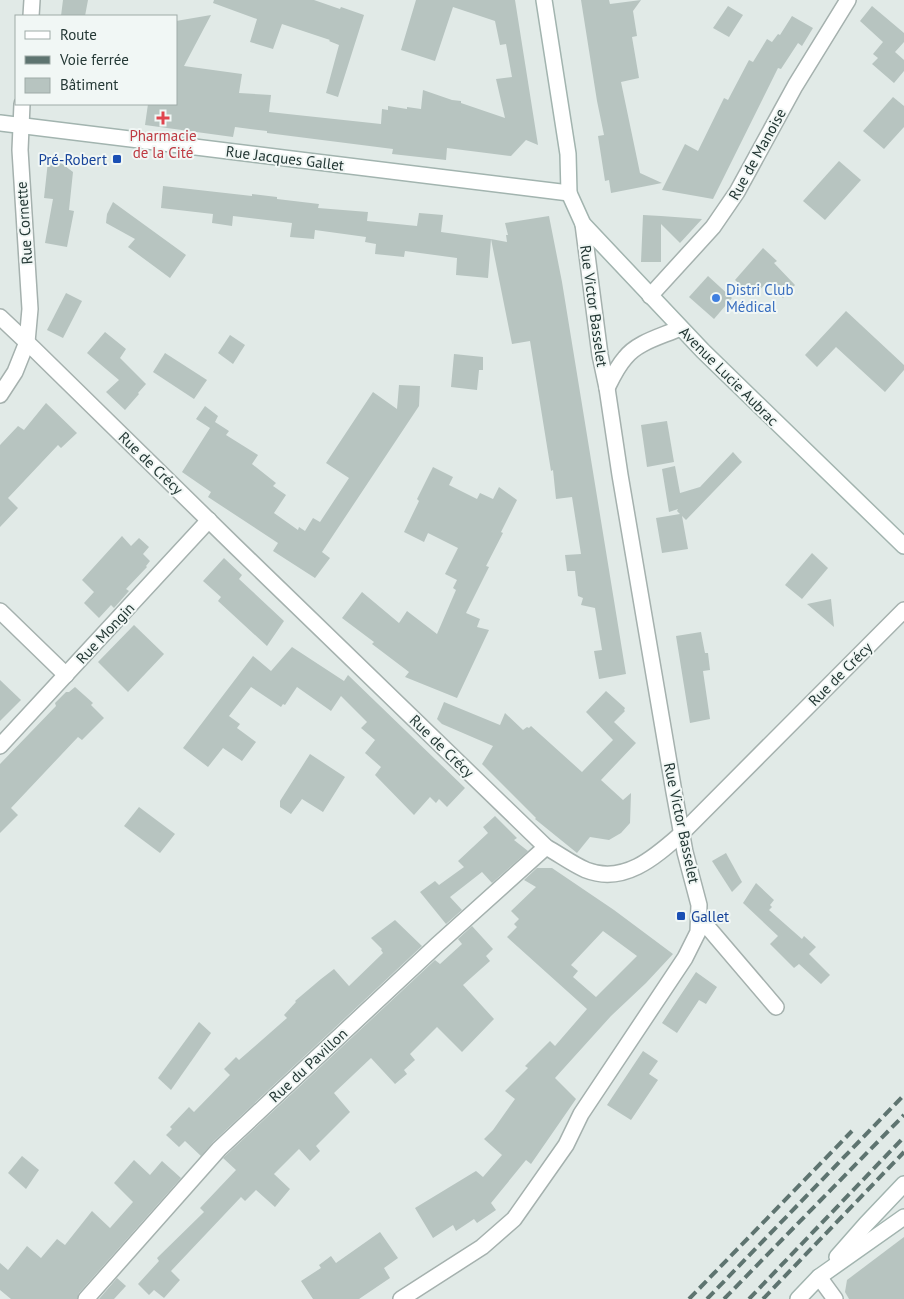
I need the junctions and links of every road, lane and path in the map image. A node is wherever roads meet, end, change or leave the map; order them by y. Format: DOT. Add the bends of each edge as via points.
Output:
graph roads {
  1 [pos="32,0"];
  2 [pos="544,0"];
  3 [pos="848,0"];
  4 [pos="31,15"];
  5 [pos="22,105"];
  6 [pos="0,123"];
  7 [pos="20,125"];
  8 [pos="569,193"];
  9 [pos="583,224"];
  10 [pos="650,296"];
  11 [pos="0,317"];
  12 [pos="680,328"];
  13 [pos="27,342"];
  14 [pos="607,388"];
  15 [pos="0,395"];
  16 [pos="210,520"];
  17 [pos="904,546"];
  18 [pos="0,610"];
  19 [pos="904,610"];
  20 [pos="66,676"];
  21 [pos="0,746"];
  22 [pos="681,834"];
  23 [pos="546,847"];
  24 [pos="700,918"];
  25 [pos="776,1007"];
  26 [pos="904,1184"];
  27 [pos="904,1218"];
  28 [pos="821,1275"];
  29 [pos="86,1299"];
  30 [pos="401,1299"];
  31 [pos="798,1299"];
  32 [pos="835,1299"];
  1 -- 4 [label="street"];
  2 -- 8 [label="street" via="568,154"];
  3 -- 10 [label="street, Rue de Manoise" via="795,86 737,192 713,227"];
  5 -- 7 [label="street, Rue Cornette"];
  6 -- 7 [label="street, Rue Jacques Gallet"];
  7 -- 8 [label="street, Rue Jacques Gallet"];
  7 -- 13 [label="street, Rue Cornette" via="30,309"];
  8 -- 9 [label="street, Avenue Lucie Aubrac"];
  9 -- 10 [label="street, Avenue Lucie Aubrac"];
  9 -- 14 [label="street, Rue Victor Basselet"];
  10 -- 12 [label="street, Avenue Lucie Aubrac"];
  11 -- 13 [label="street, Rue de Crécy"];
  12 -- 14 [label="street, Rue Victor Basselet" via="626,356"];
  12 -- 17 [label="street, Avenue Lucie Aubrac"];
  13 -- 15 [label="street, Rue Cornette"];
  13 -- 16 [label="street, Rue de Crécy"];
  14 -- 22 [label="street, Rue Victor Basselet"];
  16 -- 20 [label="street, Rue Mongin"];
  16 -- 23 [label="street, Rue de Crécy"];
  18 -- 20 [label="street"];
  19 -- 22 [label="street, Rue de Crécy"];
  20 -- 21 [label="street, Rue Mongin"];
  22 -- 23 [label="street, Rue de Crécy" via="656,856 621,873 586,870"];
  22 -- 24 [label="street, Rue Victor Basselet" via="697,891"];
  23 -- 29 [label="street, Rue du Pavillon" via="219,1149"];
  24 -- 25 [label="street"];
  24 -- 30 [label="street, Rue Victor Basselet" via="698,932 686,958 581,1114 566,1145 514,1219 482,1247"];
  26 -- 28 [label="street"];
  27 -- 28 [label="street"];
  28 -- 31 [label="street"];
  28 -- 32 [label="street"];
}
